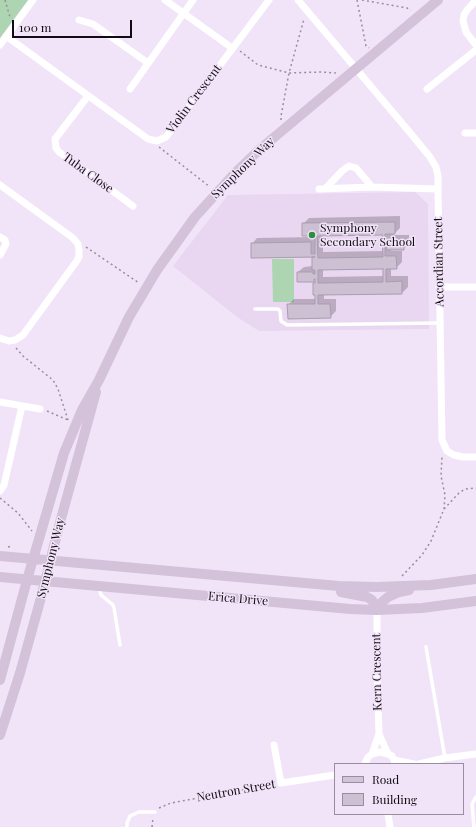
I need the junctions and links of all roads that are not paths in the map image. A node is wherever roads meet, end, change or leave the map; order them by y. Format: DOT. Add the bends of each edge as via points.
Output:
graph roads {
  1 [pos="33,0"];
  2 [pos="165,0"];
  3 [pos="193,0"];
  4 [pos="269,0"];
  5 [pos="298,0"];
  6 [pos="438,0"];
  7 [pos="476,0"];
  8 [pos="183,13"];
  9 [pos="79,20"];
  10 [pos="6,36"];
  11 [pos="0,45"];
  12 [pos="476,45"];
  13 [pos="232,48"];
  14 [pos="476,50"];
  15 [pos="148,63"];
  16 [pos="357,70"];
  17 [pos="130,89"];
  18 [pos="427,89"];
  19 [pos="88,96"];
  20 [pos="465,133"];
  21 [pos="476,133"];
  22 [pos="0,185"];
  23 [pos="372,187"];
  24 [pos="438,189"];
  25 [pos="133,206"];
  26 [pos="0,237"];
  27 [pos="0,255"];
  28 [pos="439,287"];
  29 [pos="476,287"];
  30 [pos="255,309"];
  31 [pos="440,323"];
  32 [pos="0,338"];
  33 [pos="99,380"];
  34 [pos="0,402"];
  35 [pos="22,406"];
  36 [pos="40,409"];
  37 [pos="476,457"];
  38 [pos="0,491"];
  39 [pos="0,556"];
  40 [pos="33,559"];
  41 [pos="50,560"];
  42 [pos="0,577"];
  43 [pos="264,579"];
  44 [pos="476,579"];
  45 [pos="27,580"];
  46 [pos="45,582"];
  47 [pos="431,585"];
  48 [pos="99,587"];
  49 [pos="476,601"];
  50 [pos="377,610"];
  51 [pos="120,645"];
  52 [pos="426,647"];
  53 [pos="0,680"];
  54 [pos="379,734"];
  55 [pos="0,735"];
  56 [pos="274,745"];
  57 [pos="372,754"];
  58 [pos="388,754"];
  59 [pos="476,754"];
  60 [pos="444,758"];
  61 [pos="395,762"];
  62 [pos="364,763"];
  63 [pos="423,763"];
  64 [pos="334,775"];
  65 [pos="476,797"];
  66 [pos="154,812"];
  67 [pos="388,815"];
  68 [pos="127,827"];
  69 [pos="390,827"];
  70 [pos="474,827"];
  1 -- 10 [label="street"];
  2 -- 8 [label="street"];
  3 -- 8 [label="street"];
  4 -- 13 [label="street, Violin Crescent"];
  5 -- 16 [label="street, Accordian Street"];
  6 -- 16 [label="main road, Symphony Way"];
  7 -- 12 [label="street" via="467,10 463,21 466,32"];
  8 -- 13 [label="street"];
  8 -- 15 [label="street"];
  9 -- 15 [label="street" via="92,24"];
  10 -- 11 [label="street"];
  10 -- 19 [label="street, Violin Crescent"];
  13 -- 19 [label="street, Violin Crescent" via="166,137 157,141 148,139"];
  14 -- 18 [label="street"];
  15 -- 17 [label="street"];
  16 -- 24 [label="street, Accordian Street" via="433,162 437,171"];
  16 -- 33 [label="main road, Symphony Way" via="259,150 195,217 157,270 129,317"];
  19 -- 25 [label="street, Tuba Close" via="55,139 56,148"];
  20 -- 21 [label="street"];
  22 -- 32 [label="street" via="73,238 79,250 76,262 22,335 9,341"];
  23 -- 23 [label="street" via="323,188 349,166 356,168"];
  23 -- 24 [label="street"];
  24 -- 28 [label="street, Accordian Street"];
  26 -- 27 [label="street" via="6,244"];
  28 -- 29 [label="street"];
  28 -- 31 [label="street, Accordian Street"];
  30 -- 31 [label="lane" via="278,309 281,322 287,325"];
  31 -- 37 [label="street, Accordian Street" via="442,440 454,455"];
  33 -- 40 [label="main road, Symphony Way" via="82,410 64,454"];
  33 -- 41 [label="main road, Symphony Way"];
  34 -- 35 [label="street"];
  35 -- 36 [label="street"];
  35 -- 38 [label="street" via="4,486"];
  39 -- 40 [label="main road, Erica Drive"];
  40 -- 41 [label="main road, Erica Drive"];
  40 -- 45 [label="main road, Symphony Way"];
  41 -- 43 [label="main road, Erica Drive"];
  41 -- 46 [label="main road, Symphony Way"];
  42 -- 45 [label="main road, Erica Drive"];
  43 -- 47 [label="main road, Erica Drive" via="339,586"];
  43 -- 50 [label="main road" via="310,589 362,595 372,600"];
  44 -- 47 [label="main road, Erica Drive"];
  45 -- 46 [label="main road, Erica Drive"];
  45 -- 53 [label="main road, Symphony Way"];
  46 -- 48 [label="main road, Erica Drive"];
  46 -- 55 [label="main road, Symphony Way"];
  47 -- 50 [label="main road" via="388,597"];
  48 -- 50 [label="main road, Erica Drive"];
  48 -- 51 [label="lane" via="101,596 113,605"];
  49 -- 50 [label="main road, Erica Drive" via="430,608"];
  50 -- 54 [label="street, Kern Crescent"];
  52 -- 60 [label="lane"];
  54 -- 57 [label="street, Kern Crescent"];
  54 -- 58 [label="street, Kern Crescent"];
  56 -- 64 [label="street, Neutron Street" via="281,783"];
  57 -- 58 [label="street"];
  57 -- 62 [label="street"];
  58 -- 61 [label="street"];
  59 -- 60 [label="street"];
  60 -- 63 [label="street"];
  65 -- 70 [label="lane" via="472,804"];
  66 -- 68 [label="lane" via="139,812 130,816"];
  67 -- 69 [label="street"];
}
